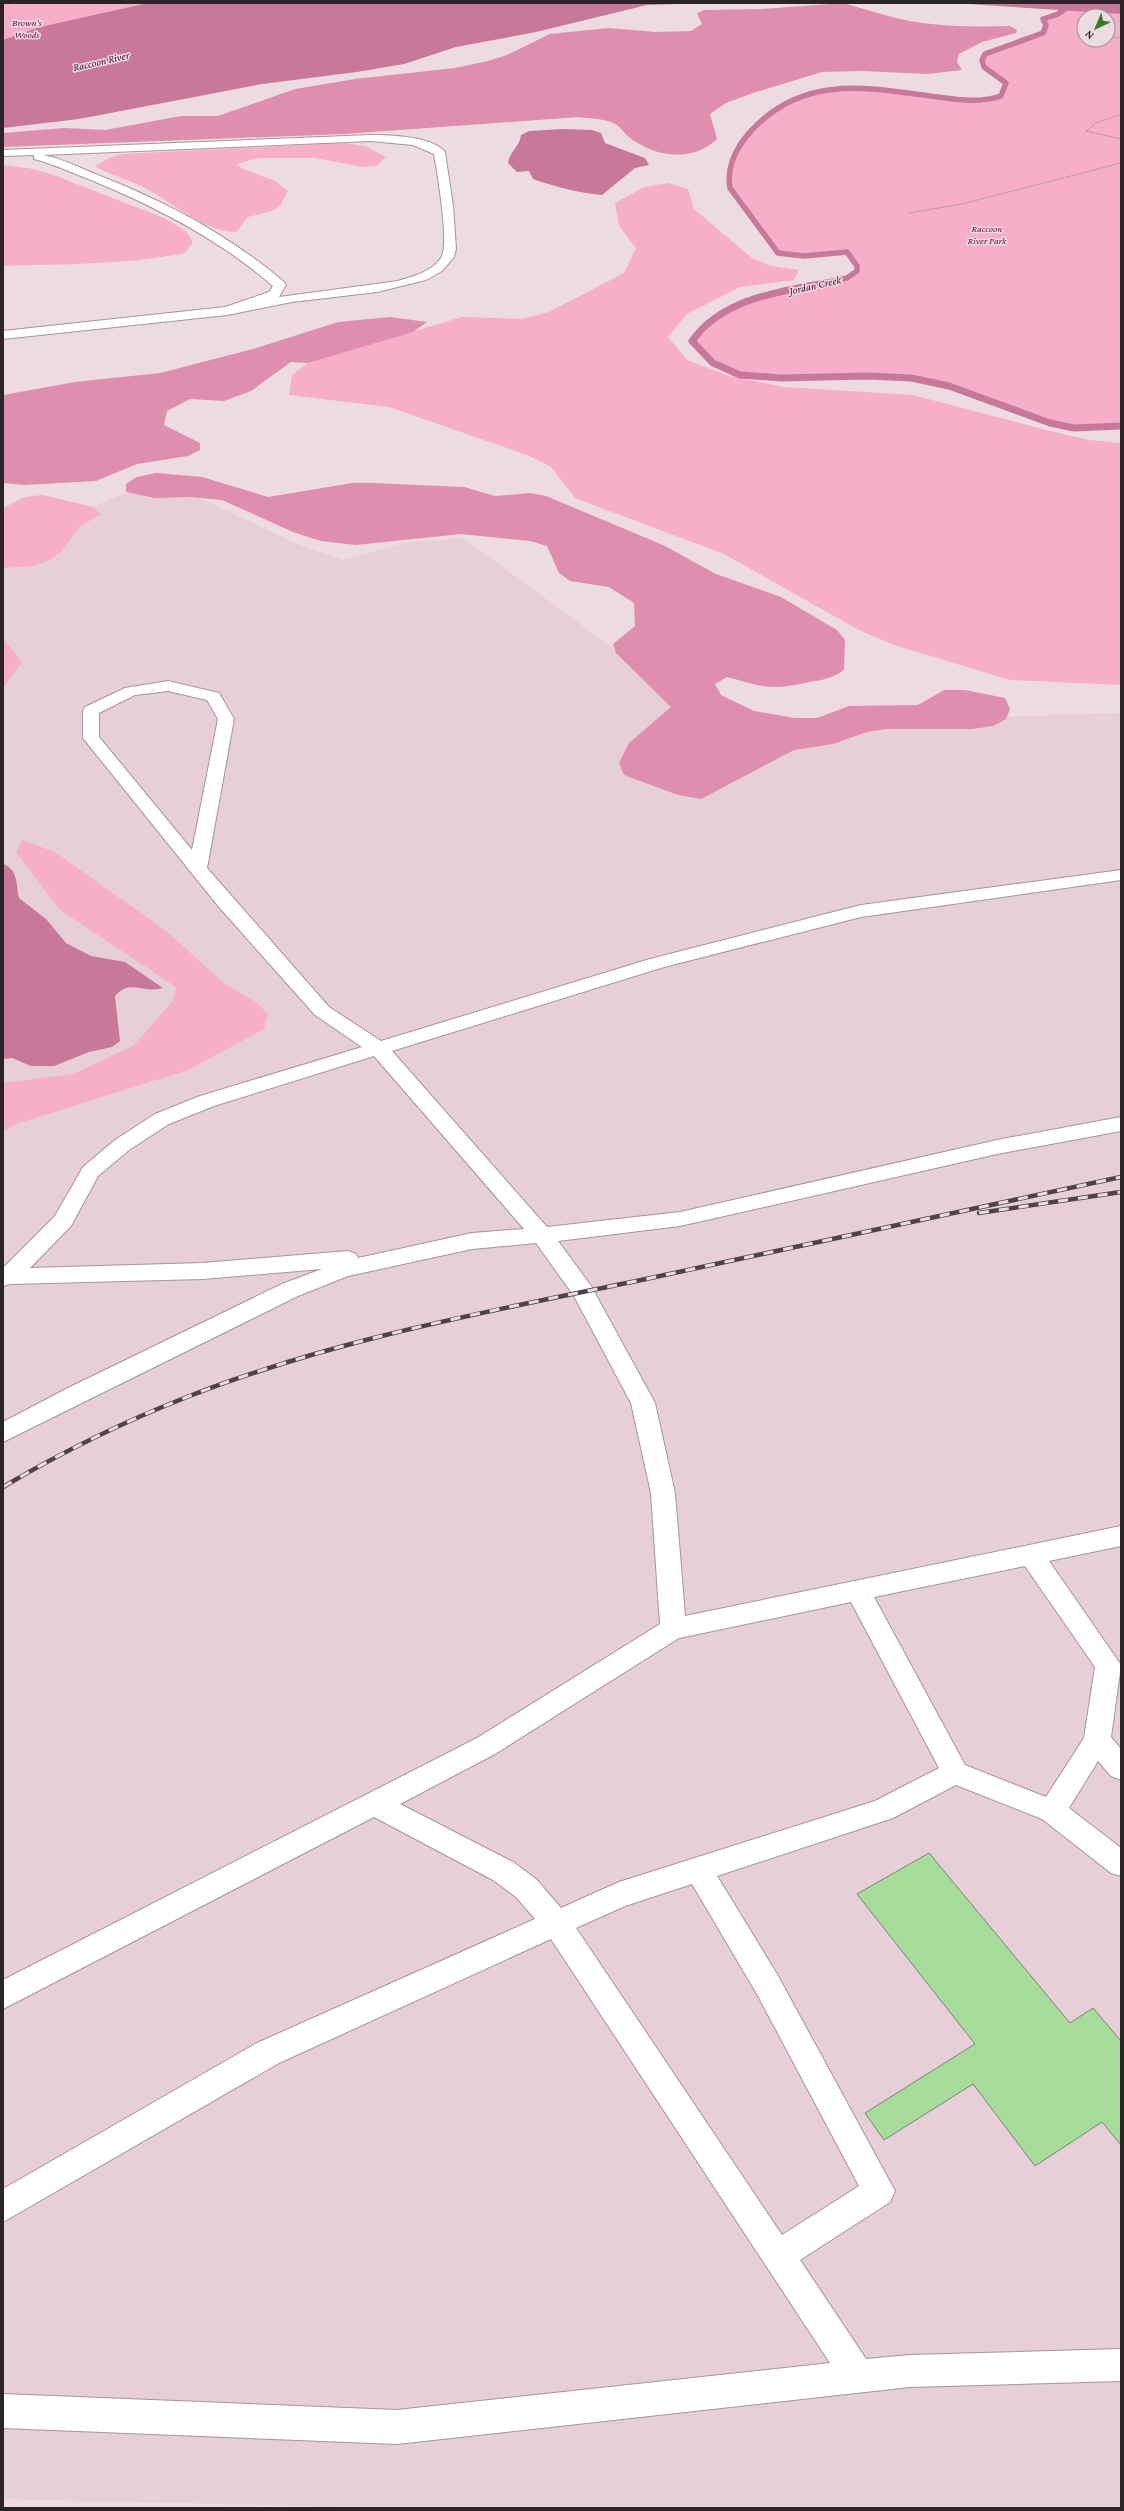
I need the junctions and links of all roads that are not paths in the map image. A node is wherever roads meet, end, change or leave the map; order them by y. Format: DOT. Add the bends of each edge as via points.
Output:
graph roads {
  1 [pos="94,149"];
  2 [pos="3,154"];
  3 [pos="60,163"];
  4 [pos="227,311"];
  5 [pos="3,335"];
  6 [pos="198,869"];
  7 [pos="1121,875"];
  8 [pos="378,1048"];
  9 [pos="1121,1124"];
  10 [pos="542,1235"];
  11 [pos="398,1255"];
  12 [pos="6,1277"];
  13 [pos="3,1433"];
  14 [pos="1121,1536"];
  15 [pos="1031,1554"];
  16 [pos="857,1590"];
  17 [pos="673,1628"];
  18 [pos="1097,1740"];
  19 [pos="1121,1768"];
  20 [pos="956,1773"];
  21 [pos="374,1804"];
  22 [pos="1052,1811"];
  23 [pos="1121,1864"];
  24 [pos="698,1869"];
  25 [pos="556,1923"];
  26 [pos="3,1995"];
  27 [pos="3,2206"];
  28 [pos="779,2255"];
  29 [pos="1121,2365"];
  30 [pos="858,2376"];
  31 [pos="3,2411"];
  1 -- 2 [label="lane"];
  1 -- 3 [label="lane" via="66,155"];
  1 -- 4 [label="lane" via="371,138 411,141 427,145 439,152 445,176 451,242 442,268 415,280 376,289 293,298"];
  2 -- 3 [label="lane" via="36,156"];
  3 -- 4 [label="lane" via="115,185 176,215 254,264 280,285 274,295"];
  4 -- 5 [label="lane"];
  6 -- 6 [label="lane" via="91,738 91,711 131,691 168,686 213,697 226,718"];
  6 -- 8 [label="lane" via="322,1011"];
  7 -- 8 [label="lane" via="861,911 657,963"];
  8 -- 10 [label="lane"];
  8 -- 12 [label="lane" via="207,1101 162,1119 122,1145 90,1172 63,1221"];
  9 -- 10 [label="lane" via="997,1147 680,1219"];
  10 -- 11 [label="lane" via="472,1241"];
  10 -- 17 [label="lane" via="583,1292 643,1403 663,1493"];
  11 -- 12 [label="lane" via="203,1271"];
  11 -- 13 [label="lane" via="343,1269 290,1290 76,1394"];
  14 -- 15 [label="lane"];
  15 -- 16 [label="lane"];
  15 -- 18 [label="lane" via="1108,1665"];
  16 -- 17 [label="lane"];
  16 -- 20 [label="lane"];
  17 -- 21 [label="lane" via="486,1746"];
  18 -- 19 [label="lane"];
  18 -- 22 [label="lane"];
  20 -- 22 [label="lane"];
  20 -- 24 [label="lane" via="883,1810"];
  21 -- 25 [label="lane" via="503,1871 526,1888"];
  21 -- 26 [label="lane"];
  22 -- 23 [label="lane"];
  24 -- 25 [label="lane" via="619,1895"];
  24 -- 28 [label="lane" via="767,1984 879,2191"];
  25 -- 27 [label="lane" via="268,2053"];
  25 -- 28 [label="lane"];
  28 -- 30 [label="lane"];
  29 -- 30 [label="lane" via="910,2371"];
  30 -- 31 [label="lane" via="397,2427"];
}
